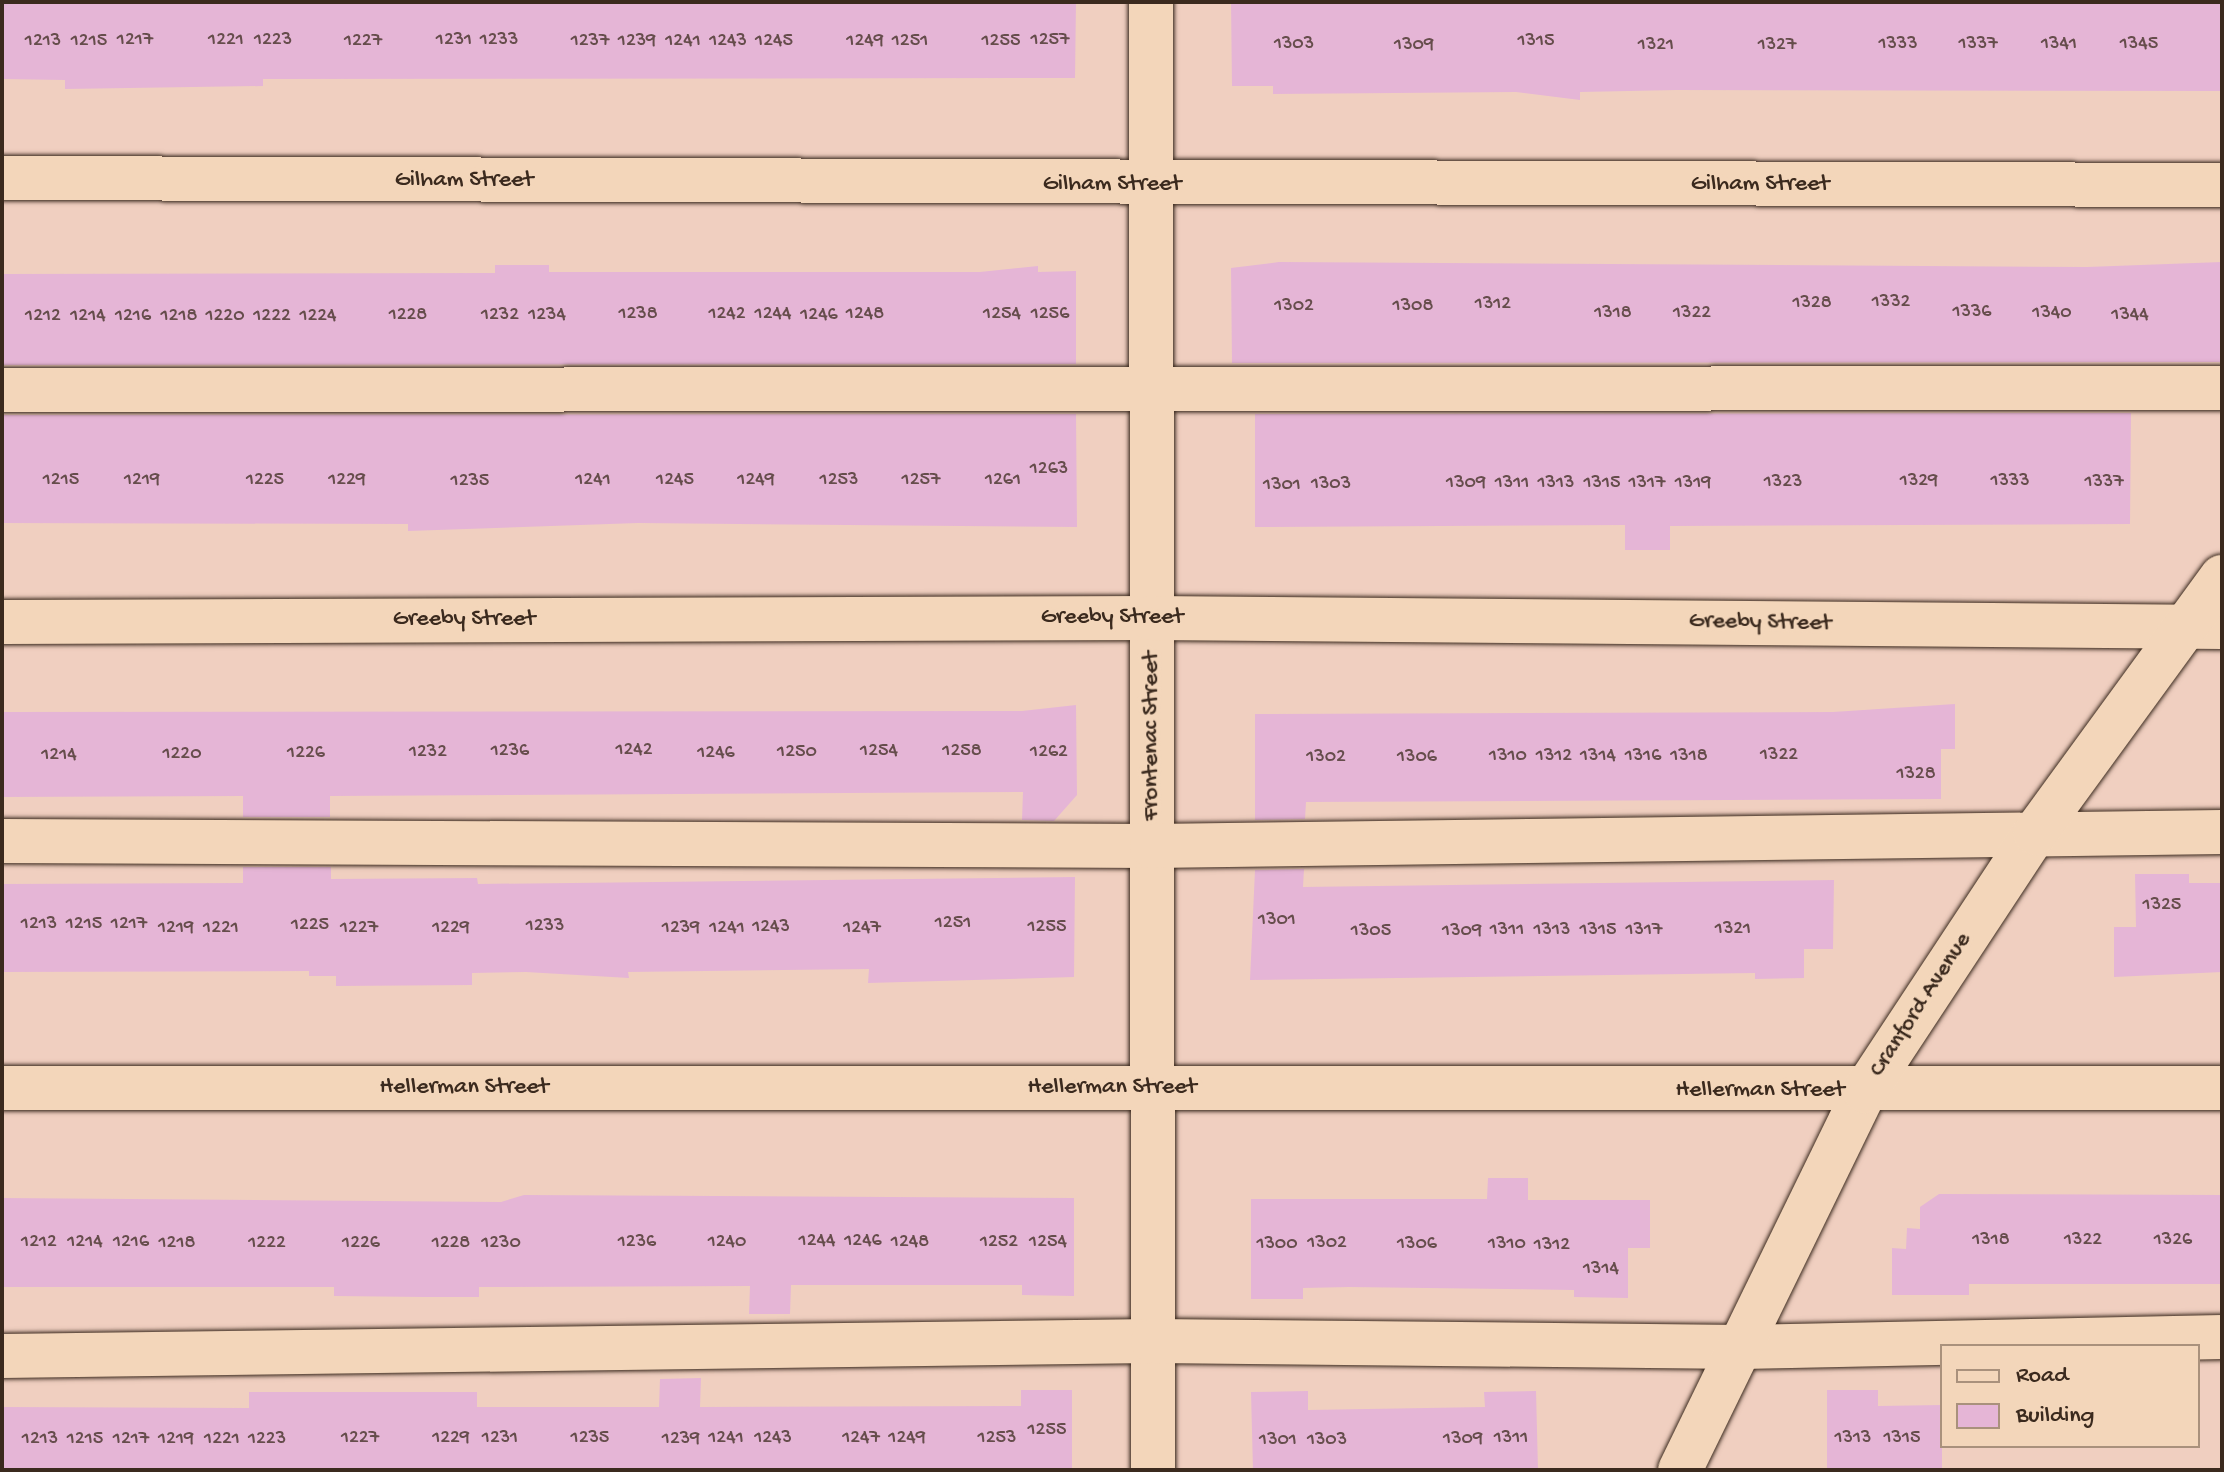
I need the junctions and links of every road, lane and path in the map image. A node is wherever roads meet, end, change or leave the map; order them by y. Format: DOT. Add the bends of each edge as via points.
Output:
graph roads {
  1 [pos="1151,2"];
  2 [pos="2,178"];
  3 [pos="1151,185"];
  4 [pos="2222,185"];
  5 [pos="1151,385"];
  6 [pos="2222,388"];
  7 [pos="2,390"];
  8 [pos="2222,577"];
  9 [pos="1151,618"];
  10 [pos="2,622"];
  11 [pos="2203,627"];
  12 [pos="2222,832"];
  13 [pos="2035,833"];
  14 [pos="2,841"];
  15 [pos="1152,846"];
  16 [pos="1152,1087"];
  17 [pos="2,1088"];
  18 [pos="2222,1088"];
  19 [pos="1865,1091"];
  20 [pos="2222,1337"];
  21 [pos="1153,1341"];
  22 [pos="1742,1347"];
  23 [pos="2,1356"];
  24 [pos="1153,1470"];
  25 [pos="1680,1470"];
  1 -- 3 [label="street, Frontenac Street"];
  2 -- 3 [label="street, Gilham Street"];
  3 -- 4 [label="street, Gilham Street"];
  3 -- 5 [label="street, Frontenac Street"];
  5 -- 6 [label="street"];
  5 -- 7 [label="street"];
  5 -- 9 [label="street, Frontenac Street"];
  8 -- 11 [label="street, Cranford Avenue"];
  9 -- 10 [label="street, Greeby Street"];
  9 -- 11 [label="street, Greeby Street"];
  9 -- 15 [label="street, Frontenac Street"];
  11 -- 13 [label="street, Cranford Avenue"];
  12 -- 13 [label="street"];
  13 -- 15 [label="street"];
  13 -- 19 [label="street, Cranford Avenue"];
  14 -- 15 [label="street"];
  15 -- 16 [label="street, Frontenac Street"];
  16 -- 17 [label="street, Hellerman Street"];
  16 -- 19 [label="street, Hellerman Street"];
  16 -- 21 [label="street, Frontenac Street"];
  18 -- 19 [label="street, Hellerman Street"];
  19 -- 22 [label="street, Cranford Avenue"];
  20 -- 22 [label="street"];
  21 -- 22 [label="street"];
  21 -- 23 [label="street"];
  21 -- 24 [label="street, Frontenac Street"];
  22 -- 25 [label="street, Cranford Avenue"];
}
